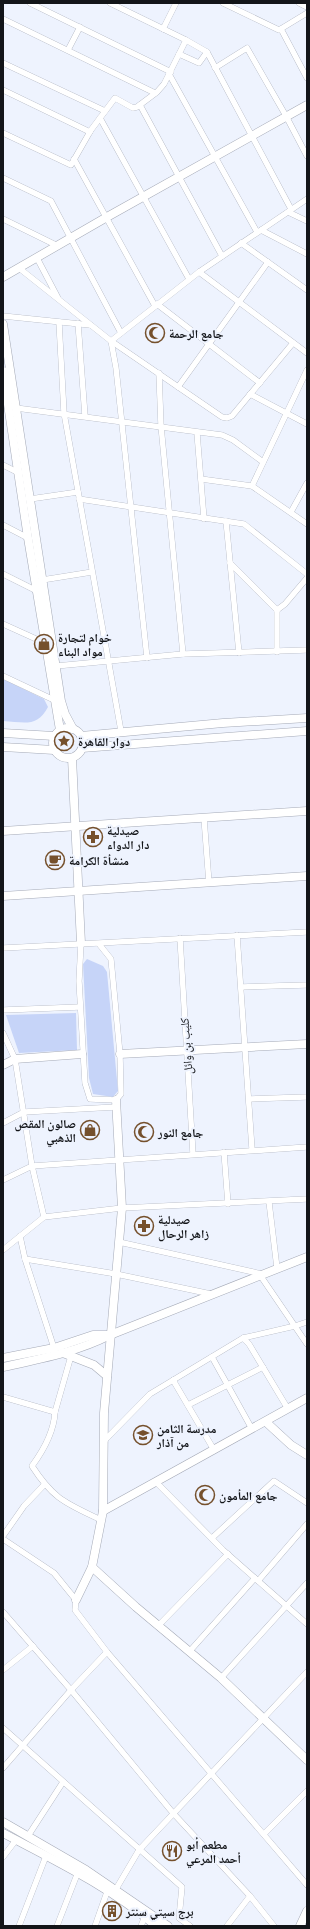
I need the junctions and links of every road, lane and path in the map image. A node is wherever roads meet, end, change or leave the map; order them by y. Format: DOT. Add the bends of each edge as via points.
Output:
graph roads {
  1 [pos="30,3"];
  2 [pos="110,3"];
  3 [pos="176,3"];
  4 [pos="224,3"];
  5 [pos="299,3"];
  6 [pos="307,7"];
  7 [pos="307,13"];
  8 [pos="3,19"];
  9 [pos="80,27"];
  10 [pos="163,29"];
  11 [pos="281,29"];
  12 [pos="186,40"];
  13 [pos="68,50"];
  14 [pos="207,52"];
  15 [pos="179,54"];
  16 [pos="3,63"];
  17 [pos="215,68"];
  18 [pos="170,73"];
  19 [pos="307,78"];
  20 [pos="3,90"];
  21 [pos="156,93"];
  22 [pos="140,105"];
  23 [pos="307,105"];
  24 [pos="105,111"];
  25 [pos="286,116"];
  26 [pos="100,118"];
  27 [pos="90,132"];
  28 [pos="3,133"];
  29 [pos="253,135"];
  30 [pos="216,156"];
  31 [pos="307,156"];
  32 [pos="74,159"];
  33 [pos="180,176"];
  34 [pos="3,178"];
  35 [pos="144,197"];
  36 [pos="307,199"];
  37 [pos="290,210"];
  38 [pos="107,217"];
  39 [pos="3,219"];
  40 [pos="307,221"];
  41 [pos="259,231"];
  42 [pos="71,238"];
  43 [pos="241,244"];
  44 [pos="58,246"];
  45 [pos="307,254"];
  46 [pos="222,256"];
  47 [pos="37,258"];
  48 [pos="268,262"];
  49 [pos="19,268"];
  50 [pos="199,272"];
  51 [pos="3,277"];
  52 [pos="189,279"];
  53 [pos="307,290"];
  54 [pos="59,300"];
  55 [pos="240,302"];
  56 [pos="156,305"];
  57 [pos="3,316"];
  58 [pos="59,322"];
  59 [pos="78,323"];
  60 [pos="3,324"];
  61 [pos="91,326"];
  62 [pos="121,333"];
  63 [pos="111,341"];
  64 [pos="293,343"];
  65 [pos="209,344"];
  66 [pos="307,353"];
  67 [pos="307,370"];
  68 [pos="3,372"];
  69 [pos="158,373"];
  70 [pos="260,383"];
  71 [pos="178,387"];
  72 [pos="250,394"];
  73 [pos="16,408"];
  74 [pos="286,412"];
  75 [pos="64,413"];
  76 [pos="7,416"];
  77 [pos="85,416"];
  78 [pos="122,422"];
  79 [pos="307,424"];
  80 [pos="161,426"];
  81 [pos="196,433"];
  82 [pos="263,462"];
  83 [pos="3,465"];
  84 [pos="19,473"];
  85 [pos="201,479"];
  86 [pos="307,483"];
  87 [pos="252,486"];
  88 [pos="78,492"];
  89 [pos="30,498"];
  90 [pos="79,499"];
  91 [pos="131,507"];
  92 [pos="291,512"];
  93 [pos="170,513"];
  94 [pos="204,519"];
  95 [pos="226,521"];
  96 [pos="307,524"];
  97 [pos="3,525"];
  98 [pos="28,538"];
  99 [pos="230,562"];
  100 [pos="92,572"];
  101 [pos="3,574"];
  102 [pos="307,574"];
  103 [pos="307,578"];
  104 [pos="42,580"];
  105 [pos="37,591"];
  106 [pos="277,610"];
  107 [pos="3,624"];
  108 [pos="45,643"];
  109 [pos="307,650"];
  110 [pos="277,652"];
  111 [pos="239,653"];
  112 [pos="183,654"];
  113 [pos="147,658"];
  114 [pos="109,662"];
  115 [pos="56,666"];
  116 [pos="3,676"];
  117 [pos="54,700"];
  118 [pos="307,718"];
  119 [pos="73,729"];
  120 [pos="121,731"];
  121 [pos="307,731"];
  122 [pos="3,733"];
  123 [pos="57,733"];
  124 [pos="81,736"];
  125 [pos="3,747"];
  126 [pos="82,748"];
  127 [pos="54,750"];
  128 [pos="72,758"];
  129 [pos="307,811"];
  130 [pos="204,818"];
  131 [pos="75,826"];
  132 [pos="3,831"];
  133 [pos="307,876"];
  134 [pos="209,883"];
  135 [pos="78,892"];
  136 [pos="3,896"];
  137 [pos="307,932"];
  138 [pos="237,935"];
  139 [pos="180,938"];
  140 [pos="81,943"];
  141 [pos="99,944"];
  142 [pos="3,948"];
  143 [pos="307,985"];
  144 [pos="241,987"];
  145 [pos="80,1007"];
  146 [pos="3,1010"];
  147 [pos="3,1033"];
  148 [pos="307,1044"];
  149 [pos="244,1047"];
  150 [pos="187,1051"];
  151 [pos="82,1054"];
  152 [pos="120,1054"];
  153 [pos="15,1059"];
  154 [pos="3,1065"];
  155 [pos="307,1097"];
  156 [pos="249,1098"];
  157 [pos="116,1104"];
  158 [pos="24,1112"];
  159 [pos="3,1123"];
  160 [pos="307,1147"];
  161 [pos="252,1149"];
  162 [pos="224,1152"];
  163 [pos="193,1154"];
  164 [pos="119,1160"];
  165 [pos="32,1166"];
  166 [pos="3,1180"];
  167 [pos="307,1199"];
  168 [pos="269,1202"];
  169 [pos="228,1204"];
  170 [pos="122,1208"];
  171 [pos="44,1217"];
  172 [pos="20,1236"];
  173 [pos="119,1242"];
  174 [pos="3,1250"];
  175 [pos="307,1256"];
  176 [pos="25,1259"];
  177 [pos="277,1268"];
  178 [pos="116,1274"];
  179 [pos="261,1275"];
  180 [pos="212,1294"];
  181 [pos="307,1322"];
  182 [pos="295,1326"];
  183 [pos="110,1335"];
  184 [pos="243,1338"];
  185 [pos="306,1342"];
  186 [pos="54,1348"];
  187 [pos="67,1355"];
  188 [pos="212,1357"];
  189 [pos="3,1358"];
  190 [pos="263,1366"];
  191 [pos="3,1367"];
  192 [pos="107,1376"];
  193 [pos="173,1380"];
  194 [pos="228,1385"];
  195 [pos="3,1397"];
  196 [pos="307,1398"];
  197 [pos="188,1405"];
  198 [pos="288,1409"];
  199 [pos="55,1412"];
  200 [pos="266,1422"];
  201 [pos="252,1429"];
  202 [pos="104,1441"];
  203 [pos="214,1450"];
  204 [pos="307,1455"];
  205 [pos="156,1482"];
  206 [pos="44,1485"];
  207 [pos="307,1504"];
  208 [pos="102,1515"];
  209 [pos="307,1524"];
  210 [pos="3,1536"];
  211 [pos="212,1538"];
  212 [pos="3,1539"];
  213 [pos="228,1554"];
  214 [pos="92,1567"];
  215 [pos="256,1579"];
  216 [pos="307,1583"];
  217 [pos="76,1600"];
  218 [pos="286,1606"];
  219 [pos="3,1612"];
  220 [pos="307,1624"];
  221 [pos="158,1626"];
  222 [pos="33,1646"];
  223 [pos="107,1652"];
  224 [pos="189,1652"];
  225 [pos="3,1670"];
  226 [pos="306,1675"];
  227 [pos="221,1678"];
  228 [pos="71,1690"];
  229 [pos="263,1718"];
  230 [pos="3,1728"];
  231 [pos="22,1746"];
  232 [pos="307,1760"];
  233 [pos="3,1768"];
  234 [pos="211,1772"];
  235 [pos="63,1782"];
  236 [pos="307,1791"];
  237 [pos="173,1813"];
  238 [pos="3,1822"];
  239 [pos="3,1833"];
  240 [pos="264,1834"];
  241 [pos="28,1836"];
  242 [pos="16,1840"];
  243 [pos="139,1850"];
  244 [pos="46,1856"];
  245 [pos="3,1857"];
  246 [pos="78,1872"];
  247 [pos="307,1885"];
  248 [pos="116,1889"];
  249 [pos="107,1892"];
  250 [pos="250,1896"];
  251 [pos="307,1911"];
  252 [pos="144,1916"];
  253 [pos="19,1926"];
  254 [pos="57,1926"];
  255 [pos="95,1926"];
  256 [pos="141,1926"];
  257 [pos="156,1926"];
  258 [pos="168,1926"];
  259 [pos="190,1926"];
  260 [pos="227,1926"];
  261 [pos="274,1926"];
  262 [pos="300,1926"];
  1 -- 9 [label="street"];
  2 -- 10 [label="street"];
  3 -- 10 [label="street"];
  4 -- 11 [label="street"];
  5 -- 6 [label="street"];
  7 -- 11 [label="street"];
  8 -- 13 [label="street"];
  9 -- 13 [label="street"];
  9 -- 18 [label="street"];
  10 -- 12 [label="street"];
  11 -- 19 [label="street"];
  12 -- 14 [label="street"];
  12 -- 15 [label="street"];
  13 -- 21 [label="street"];
  14 -- 15 [label="street" via="199,63"];
  14 -- 17 [label="street"];
  15 -- 18 [label="street"];
  16 -- 24 [label="street"];
  17 -- 25 [label="street" via="247,48"];
  17 -- 29 [label="street"];
  18 -- 21 [label="street"];
  18 -- 30 [label="street"];
  20 -- 27 [label="street"];
  21 -- 22 [label="street"];
  22 -- 24 [label="street" via="130,107 115,98"];
  22 -- 33 [label="street"];
  23 -- 25 [label="main road"];
  24 -- 26 [label="street"];
  25 -- 29 [label="main road"];
  25 -- 31 [label="street"];
  26 -- 27 [label="street"];
  26 -- 35 [label="street"];
  27 -- 32 [label="street"];
  28 -- 32 [label="street" via="71,165"];
  29 -- 30 [label="main road"];
  29 -- 37 [label="street"];
  30 -- 33 [label="main road"];
  30 -- 41 [label="street"];
  32 -- 38 [label="street"];
  33 -- 35 [label="main road"];
  33 -- 46 [label="street"];
  34 -- 42 [label="street" via="51,201"];
  35 -- 38 [label="main road"];
  35 -- 52 [label="street"];
  36 -- 37 [label="street"];
  37 -- 40 [label="street"];
  37 -- 41 [label="street"];
  38 -- 42 [label="main road"];
  38 -- 56 [label="street"];
  39 -- 44 [label="street"];
  41 -- 43 [label="street"];
  41 -- 45 [label="street"];
  42 -- 44 [label="main road"];
  42 -- 62 [label="street"];
  43 -- 46 [label="street"];
  43 -- 48 [label="street"];
  44 -- 47 [label="main road"];
  46 -- 50 [label="street"];
  47 -- 49 [label="main road"];
  47 -- 54 [label="street"];
  48 -- 53 [label="street"];
  48 -- 55 [label="street"];
  49 -- 51 [label="main road"];
  49 -- 54 [label="street"];
  50 -- 52 [label="street"];
  50 -- 55 [label="street"];
  52 -- 56 [label="street"];
  54 -- 61 [label="street"];
  55 -- 64 [label="street"];
  55 -- 65 [label="street"];
  56 -- 62 [label="street"];
  56 -- 65 [label="street"];
  57 -- 58 [label="street"];
  58 -- 59 [label="street"];
  58 -- 75 [label="street"];
  59 -- 61 [label="street"];
  59 -- 77 [label="street"];
  60 -- 73 [label="main road"];
  61 -- 63 [label="street"];
  62 -- 63 [label="street"];
  63 -- 69 [label="street"];
  63 -- 78 [label="street"];
  64 -- 66 [label="street"];
  64 -- 70 [label="street"];
  65 -- 70 [label="street"];
  65 -- 71 [label="street"];
  67 -- 74 [label="street"];
  68 -- 76 [label="main road"];
  69 -- 71 [label="street"];
  69 -- 80 [label="street"];
  70 -- 72 [label="street"];
  71 -- 72 [label="street" via="227,418 232,416"];
  72 -- 74 [label="street"];
  73 -- 75 [label="street"];
  73 -- 89 [label="main road"];
  74 -- 79 [label="street"];
  74 -- 82 [label="street"];
  75 -- 77 [label="street"];
  75 -- 88 [label="street"];
  76 -- 84 [label="main road"];
  77 -- 78 [label="street"];
  78 -- 80 [label="street"];
  78 -- 91 [label="street"];
  80 -- 81 [label="street"];
  80 -- 93 [label="street"];
  81 -- 82 [label="street" via="228,437"];
  81 -- 85 [label="street"];
  82 -- 87 [label="street"];
  83 -- 84 [label="street"];
  84 -- 98 [label="main road"];
  85 -- 87 [label="street"];
  85 -- 94 [label="street"];
  86 -- 92 [label="street"];
  87 -- 92 [label="street"];
  88 -- 89 [label="street"];
  88 -- 90 [label="street"];
  89 -- 104 [label="main road"];
  90 -- 91 [label="street"];
  90 -- 100 [label="street"];
  91 -- 93 [label="street"];
  91 -- 113 [label="street"];
  92 -- 96 [label="street"];
  93 -- 94 [label="street"];
  93 -- 112 [label="street"];
  94 -- 95 [label="street"];
  95 -- 99 [label="street"];
  95 -- 102 [label="street" via="244,524"];
  97 -- 98 [label="street"];
  98 -- 105 [label="main road"];
  99 -- 106 [label="street"];
  99 -- 111 [label="street"];
  100 -- 104 [label="street"];
  100 -- 114 [label="street"];
  101 -- 105 [label="street"];
  103 -- 106 [label="street"];
  104 -- 115 [label="main road"];
  105 -- 108 [label="main road"];
  106 -- 110 [label="street"];
  107 -- 108 [label="street"];
  108 -- 117 [label="main road"];
  109 -- 110 [label="street"];
  110 -- 111 [label="street"];
  111 -- 112 [label="street"];
  112 -- 113 [label="street"];
  113 -- 114 [label="street"];
  114 -- 115 [label="street"];
  114 -- 120 [label="street"];
  115 -- 119 [label="main road" via="61,701"];
  116 -- 117 [label="street"];
  117 -- 123 [label="main road"];
  118 -- 120 [label="main road"];
  119 -- 123 [label="main road"];
  119 -- 124 [label="main road"];
  120 -- 124 [label="main road"];
  121 -- 126 [label="main road"];
  122 -- 123 [label="main road"];
  123 -- 127 [label="main road" via="53,741"];
  124 -- 126 [label="main road"];
  125 -- 127 [label="main road"];
  126 -- 128 [label="main road" via="80,753"];
  127 -- 128 [label="main road" via="64,758"];
  128 -- 131 [label="main road"];
  129 -- 130 [label="main road"];
  130 -- 131 [label="main road"];
  130 -- 134 [label="street"];
  131 -- 132 [label="main road"];
  131 -- 135 [label="main road"];
  133 -- 134 [label="main road"];
  134 -- 135 [label="main road"];
  135 -- 136 [label="main road"];
  135 -- 140 [label="main road"];
  137 -- 138 [label="street"];
  138 -- 139 [label="street"];
  138 -- 144 [label="street"];
  139 -- 141 [label="street"];
  139 -- 150 [label="street, كليب بن وائل"];
  140 -- 141 [label="street"];
  140 -- 142 [label="street"];
  140 -- 145 [label="street"];
  141 -- 152 [label="street" via="111,959"];
  143 -- 144 [label="street"];
  144 -- 149 [label="street"];
  145 -- 146 [label="street"];
  145 -- 151 [label="street"];
  147 -- 153 [label="street"];
  148 -- 149 [label="main road"];
  149 -- 150 [label="main road"];
  149 -- 156 [label="street"];
  150 -- 152 [label="main road"];
  150 -- 163 [label="street, كليب بن وائل"];
  151 -- 153 [label="main road"];
  151 -- 157 [label="street" via="85,1083 90,1099"];
  152 -- 157 [label="street" via="121,1094"];
  153 -- 154 [label="main road"];
  153 -- 158 [label="street"];
  155 -- 156 [label="street"];
  156 -- 161 [label="street"];
  157 -- 158 [label="street"];
  157 -- 164 [label="main road"];
  158 -- 159 [label="street"];
  158 -- 165 [label="street"];
  160 -- 161 [label="street"];
  161 -- 162 [label="street"];
  162 -- 163 [label="street"];
  162 -- 169 [label="street"];
  163 -- 164 [label="street"];
  164 -- 165 [label="street"];
  164 -- 170 [label="main road"];
  165 -- 166 [label="street"];
  165 -- 171 [label="street"];
  167 -- 168 [label="street"];
  168 -- 169 [label="street"];
  168 -- 177 [label="street"];
  169 -- 170 [label="street"];
  170 -- 171 [label="street"];
  170 -- 173 [label="main road"];
  171 -- 172 [label="street"];
  172 -- 174 [label="street"];
  172 -- 176 [label="street"];
  173 -- 178 [label="main road"];
  173 -- 179 [label="street"];
  175 -- 177 [label="main road"];
  176 -- 178 [label="street"];
  176 -- 186 [label="street"];
  177 -- 179 [label="main road"];
  178 -- 180 [label="street"];
  178 -- 183 [label="main road"];
  179 -- 180 [label="main road"];
  179 -- 182 [label="street"];
  180 -- 183 [label="main road"];
  181 -- 182 [label="street"];
  182 -- 184 [label="street"];
  182 -- 185 [label="street"];
  183 -- 186 [label="main road" via="93,1335"];
  183 -- 187 [label="main road"];
  183 -- 192 [label="main road"];
  184 -- 188 [label="street"];
  184 -- 190 [label="street"];
  186 -- 189 [label="main road"];
  187 -- 191 [label="main road"];
  187 -- 192 [label="main road" via="94,1365"];
  187 -- 199 [label="street"];
  188 -- 193 [label="street"];
  188 -- 194 [label="street"];
  190 -- 194 [label="street"];
  190 -- 198 [label="street"];
  192 -- 202 [label="main road"];
  193 -- 197 [label="street"];
  193 -- 202 [label="street" via="150,1394"];
  194 -- 197 [label="street"];
  194 -- 201 [label="street"];
  195 -- 199 [label="street"];
  196 -- 198 [label="main road"];
  197 -- 203 [label="street"];
  198 -- 200 [label="main road"];
  199 -- 206 [label="street" via="42,1453 32,1466"];
  200 -- 201 [label="main road"];
  200 -- 204 [label="main road" via="291,1445"];
  201 -- 203 [label="main road"];
  202 -- 208 [label="main road"];
  203 -- 205 [label="main road"];
  205 -- 208 [label="main road"];
  205 -- 211 [label="street"];
  206 -- 208 [label="street" via="63,1502"];
  206 -- 210 [label="street" via="24,1506"];
  207 -- 211 [label="street" via="274,1481"];
  208 -- 214 [label="main road"];
  209 -- 215 [label="street"];
  211 -- 213 [label="street"];
  212 -- 217 [label="street" via="54,1573"];
  213 -- 215 [label="street"];
  213 -- 221 [label="street"];
  214 -- 217 [label="main road"];
  214 -- 221 [label="main road"];
  215 -- 218 [label="street"];
  215 -- 224 [label="street"];
  216 -- 218 [label="street"];
  217 -- 223 [label="street" via="75,1610"];
  218 -- 220 [label="street"];
  218 -- 227 [label="street"];
  219 -- 222 [label="street"];
  221 -- 224 [label="main road"];
  222 -- 225 [label="street"];
  222 -- 228 [label="street"];
  223 -- 228 [label="street"];
  223 -- 234 [label="street"];
  224 -- 227 [label="main road"];
  226 -- 229 [label="street"];
  227 -- 229 [label="main road"];
  228 -- 231 [label="street"];
  228 -- 237 [label="street"];
  229 -- 232 [label="main road"];
  229 -- 234 [label="street"];
  230 -- 231 [label="street"];
  231 -- 233 [label="street"];
  231 -- 235 [label="street"];
  234 -- 237 [label="street"];
  234 -- 240 [label="street"];
  235 -- 241 [label="street"];
  235 -- 243 [label="street"];
  236 -- 240 [label="street"];
  237 -- 243 [label="street"];
  237 -- 250 [label="street"];
  238 -- 241 [label="main road"];
  239 -- 242 [label="main road"];
  240 -- 247 [label="street"];
  241 -- 248 [label="main road"];
  242 -- 244 [label="main road"];
  242 -- 245 [label="street"];
  243 -- 248 [label="street"];
  243 -- 259 [label="street" via="182,1887 179,1918"];
  244 -- 246 [label="main road"];
  244 -- 253 [label="street"];
  246 -- 249 [label="main road"];
  246 -- 254 [label="street"];
  248 -- 258 [label="main road"];
  249 -- 252 [label="main road"];
  249 -- 255 [label="street"];
  250 -- 260 [label="street"];
  250 -- 261 [label="street"];
  251 -- 262 [label="main road"];
  252 -- 256 [label="street"];
  252 -- 257 [label="main road"];
}
